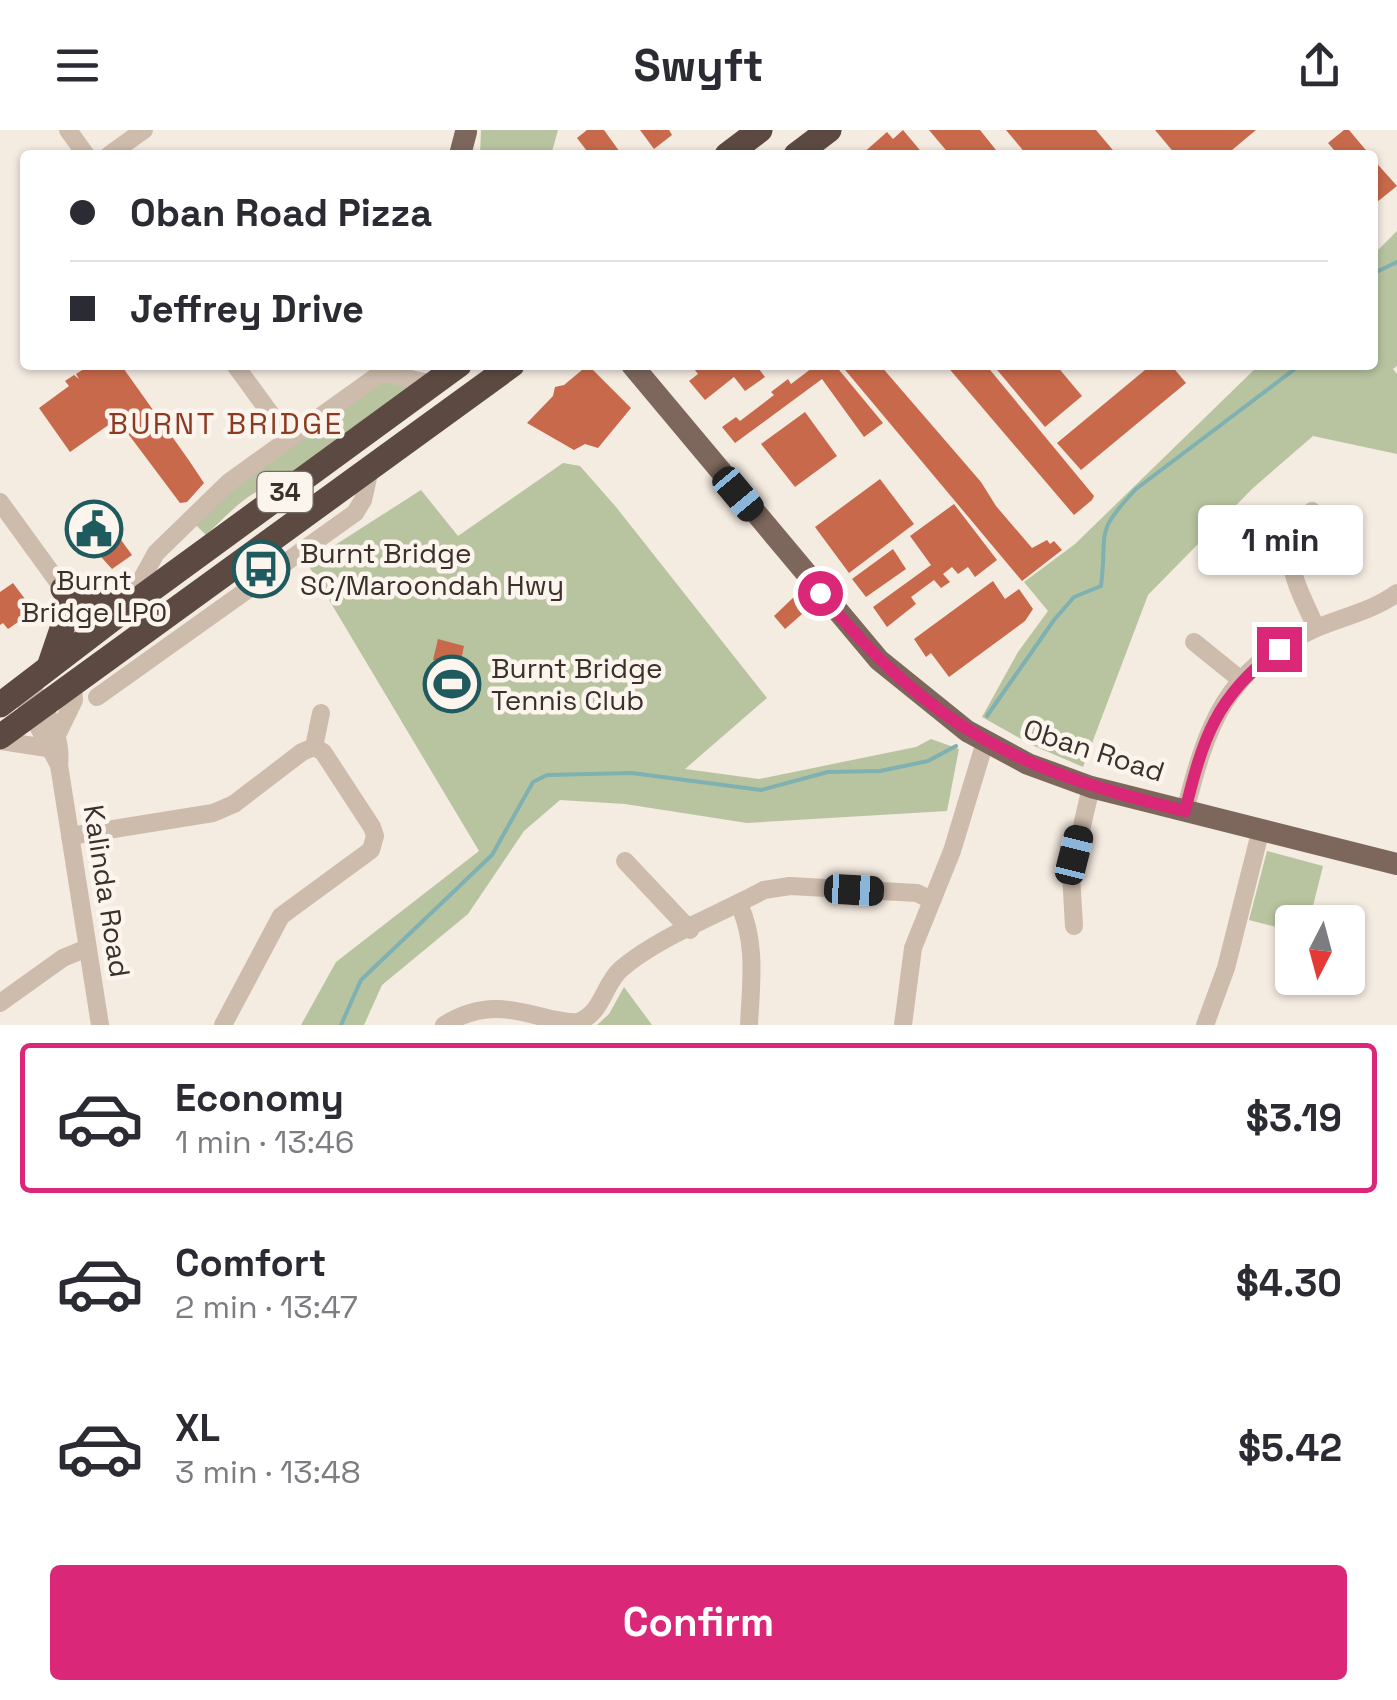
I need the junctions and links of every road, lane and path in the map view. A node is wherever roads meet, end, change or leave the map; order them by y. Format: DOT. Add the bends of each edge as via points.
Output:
graph roads {
  1 [pos="144,130"];
  2 [pos="760,130"];
  3 [pos="829,130"];
  4 [pos="116,150"];
  5 [pos="734,150"];
  6 [pos="803,150"];
  7 [pos="239,370"];
  8 [pos="453,370"];
  9 [pos="505,370"];
  10 [pos="635,370"];
  11 [pos="435,384"];
  12 [pos="288,439"];
  13 [pos="0,502"];
  14 [pos="1312,511"];
  15 [pos="65,592"];
  16 [pos="1397,593"];
  17 [pos="136,601"];
  18 [pos="190,614"];
  19 [pos="1316,628"];
  20 [pos="95,633"];
  21 [pos="1194,642"];
  22 [pos="112,655"];
  23 [pos="1241,680"];
  24 [pos="73,683"];
  25 [pos="24,686"];
  26 [pos="98,697"];
  27 [pos="37,710"];
  28 [pos="321,713"];
  29 [pos="0,739"];
  30 [pos="52,740"];
  31 [pos="985,742"];
  32 [pos="314,747"];
  33 [pos="1091,787"];
  34 [pos="1185,811"];
  35 [pos="1260,830"];
  36 [pos="70,836"];
  37 [pos="375,836"];
  38 [pos="396,837"];
  39 [pos="625,861"];
  40 [pos="1397,864"];
  41 [pos="931,900"];
  42 [pos="739,904"];
  43 [pos="1074,926"];
  44 [pos="690,930"];
  45 [pos="87,948"];
  46 [pos="0,1002"];
  47 [pos="100,1025"];
  48 [pos="223,1025"];
  49 [pos="444,1025"];
  50 [pos="749,1025"];
  51 [pos="903,1025"];
  52 [pos="1205,1025"];
  1 -- 4 [label="street"];
  2 -- 5 [label="highway"];
  3 -- 6 [label="highway"];
  7 -- 12 [label="street"];
  8 -- 11 [label="highway, 34"];
  9 -- 18 [label="highway, 34"];
  10 -- 31 [label="main road, Oban Road" via="878,660"];
  11 -- 12 [label="street" via="381,373"];
  11 -- 17 [label="highway, 34"];
  12 -- 17 [label="street" via="229,482 156,553"];
  13 -- 15 [label="street"];
  14 -- 19 [label="street" via="1289,546"];
  15 -- 17 [label="highway"];
  15 -- 20 [label="street"];
  15 -- 25 [label="highway" via="66,617"];
  16 -- 19 [label="street"];
  17 -- 20 [label="highway, 34"];
  18 -- 22 [label="highway, 34"];
  18 -- 26 [label="street"];
  19 -- 23 [label="street"];
  20 -- 22 [label="highway"];
  20 -- 25 [label="highway, 34"];
  21 -- 23 [label="street"];
  22 -- 24 [label="highway, 34"];
  23 -- 34 [label="street" via="1207,731"];
  24 -- 27 [label="highway, 34"];
  24 -- 30 [label="street" via="74,700"];
  25 -- 27 [label="street, Kalinda Road"];
  27 -- 29 [label="highway, 34"];
  27 -- 30 [label="street, Kalinda Road"];
  28 -- 32 [label="street"];
  29 -- 30 [label="street"];
  30 -- 36 [label="street, Kalinda Road"];
  31 -- 33 [label="main road, Oban Road"];
  31 -- 41 [label="street"];
  32 -- 36 [label="street" via="214,813"];
  32 -- 37 [label="street"];
  33 -- 34 [label="main road, Oban Road"];
  33 -- 43 [label="street" via="1071,874"];
  34 -- 35 [label="main road, Oban Road"];
  35 -- 40 [label="main road, Oban Road"];
  35 -- 52 [label="street"];
  36 -- 45 [label="street, Kalinda Road"];
  37 -- 38 [label="street"];
  37 -- 48 [label="street" via="372,850 281,916"];
  39 -- 44 [label="street"];
  41 -- 42 [label="street" via="917,893 790,886"];
  41 -- 51 [label="street" via="913,948"];
  42 -- 44 [label="street"];
  42 -- 50 [label="street" via="752,948"];
  44 -- 49 [label="street" via="620,970 594,1013 578,1022 496,1010 460,1015"];
  45 -- 46 [label="street"];
  45 -- 47 [label="street, Kalinda Road"];
}
